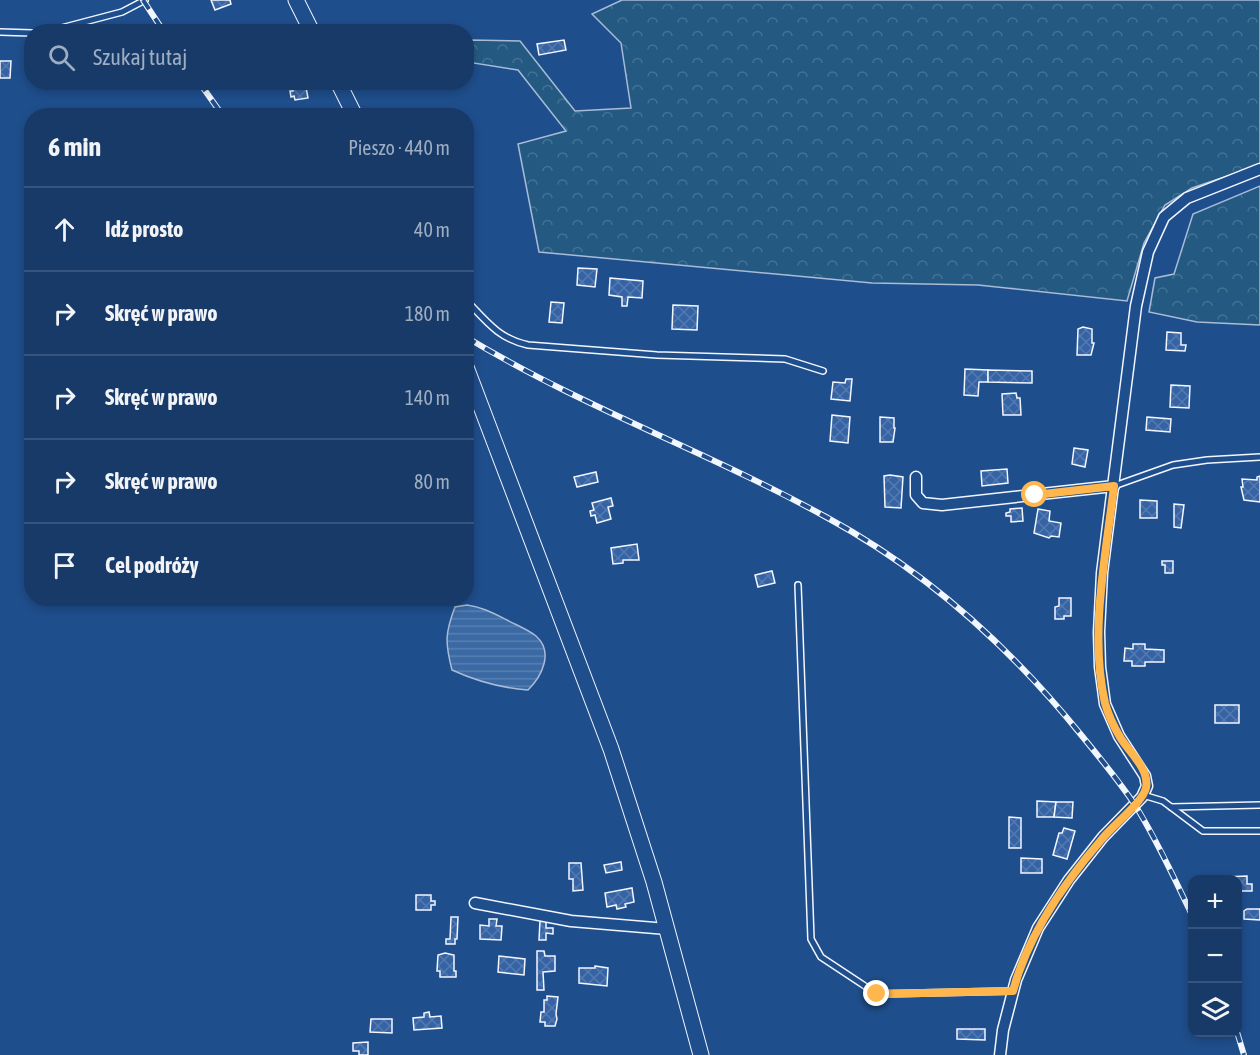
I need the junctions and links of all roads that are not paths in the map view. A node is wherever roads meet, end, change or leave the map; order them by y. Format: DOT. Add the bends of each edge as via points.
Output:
graph roads {
  1 [pos="145,0"];
  2 [pos="296,0"];
  3 [pos="76,24"];
  4 [pos="308,24"];
  5 [pos="0,32"];
  6 [pos="24,33"];
  7 [pos="342,90"];
  8 [pos="351,108"];
  9 [pos="1260,169"];
  10 [pos="474,309"];
  11 [pos="823,371"];
  12 [pos="474,388"];
  13 [pos="1260,457"];
  14 [pos="916,477"];
  15 [pos="1114,486"];
  16 [pos="798,585"];
  17 [pos="1143,795"];
  18 [pos="1260,804"];
  19 [pos="1171,807"];
  20 [pos="1260,831"];
  21 [pos="475,903"];
  22 [pos="667,928"];
  23 [pos="1013,991"];
  24 [pos="701,1055"];
  25 [pos="1000,1055"];
  1 -- 3 [label="lane" via="122,12"];
  2 -- 4 [label="street"];
  5 -- 6 [label="lane"];
  7 -- 8 [label="street"];
  9 -- 15 [label="street" via="1187,198 1164,217 1148,252 1136,306"];
  10 -- 11 [label="lane" via="494,330 513,342 528,345 786,359"];
  12 -- 22 [label="street" via="592,695 633,812"];
  13 -- 15 [label="lane" via="1173,465"];
  14 -- 15 [label="street" via="916,495 923,503 942,505"];
  15 -- 17 [label="street" via="1102,573 1100,667 1105,705 1119,736 1145,776 1147,786"];
  16 -- 23 [label="lane" via="812,939 821,957 877,994"];
  17 -- 19 [label="lane"];
  17 -- 23 [label="street" via="1069,880 1038,928"];
  18 -- 19 [label="lane"];
  19 -- 20 [label="lane" via="1203,831"];
  21 -- 22 [label="street" via="571,921"];
  22 -- 24 [label="street"];
  23 -- 25 [label="street"];
}
